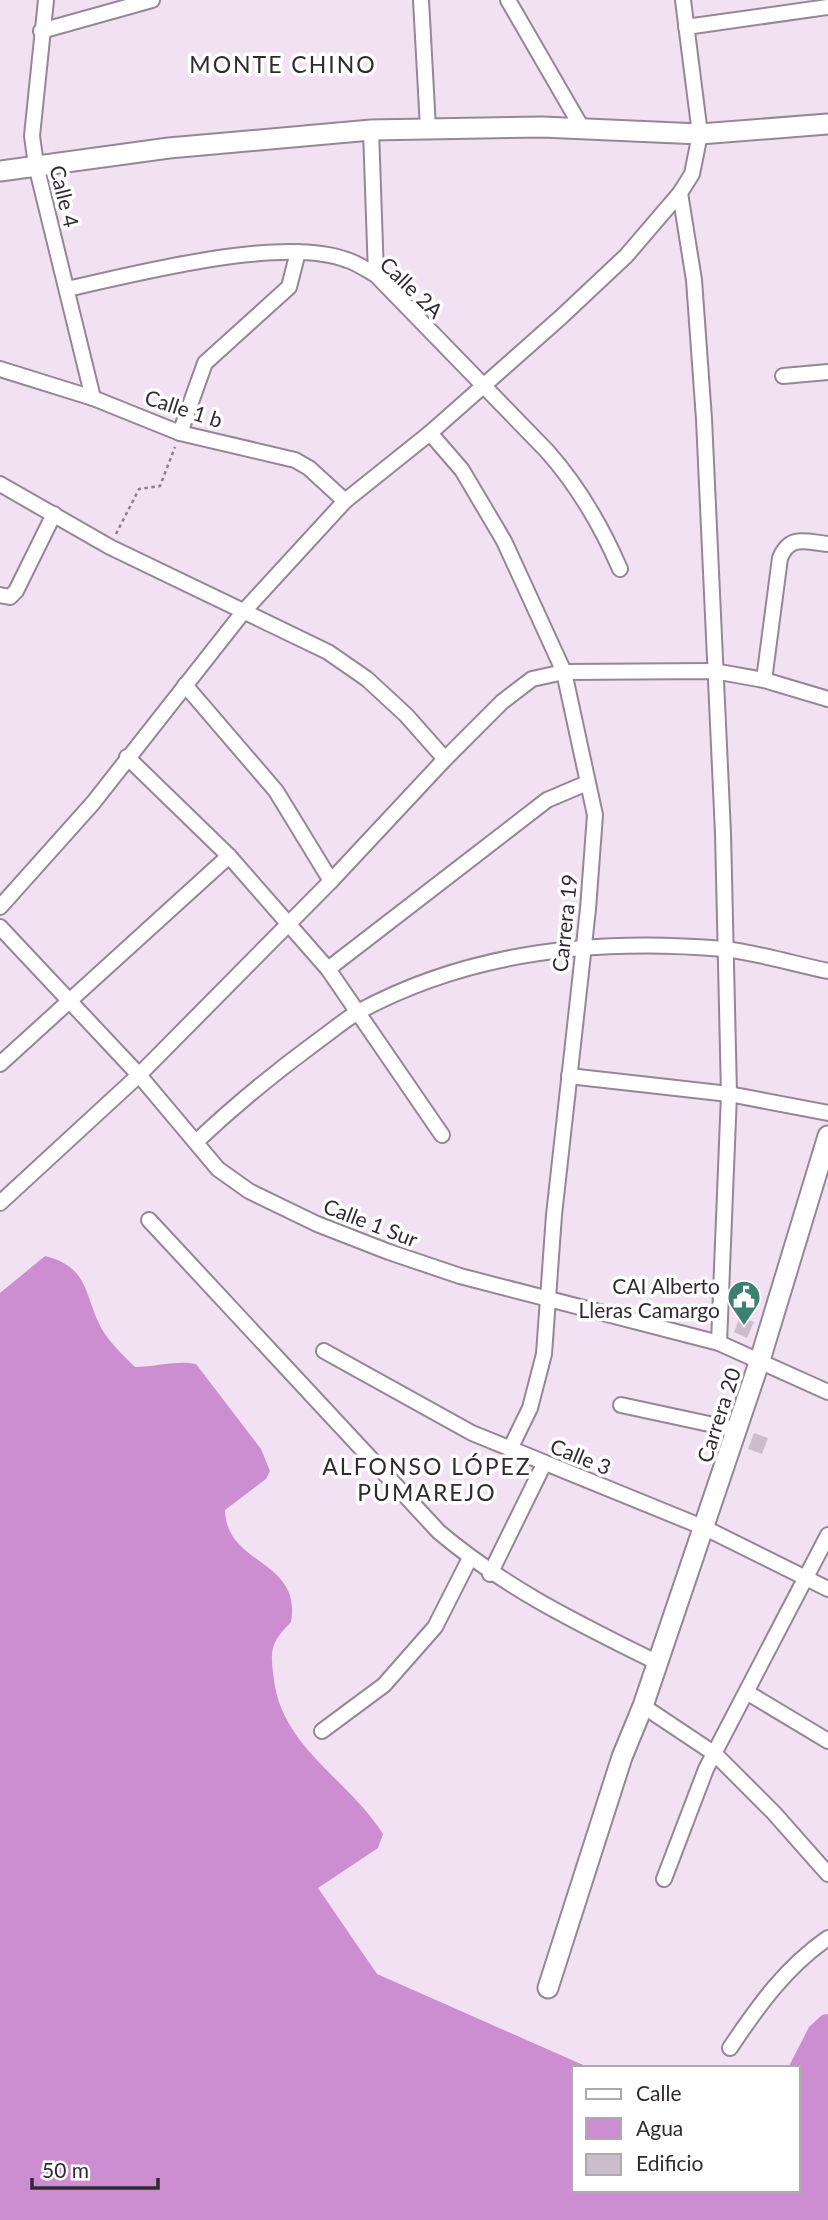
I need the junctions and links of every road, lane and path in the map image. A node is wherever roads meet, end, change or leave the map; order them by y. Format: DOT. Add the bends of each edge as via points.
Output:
graph roads {
  1 [pos="46,0"];
  2 [pos="152,0"];
  3 [pos="421,0"];
  4 [pos="508,0"];
  5 [pos="683,0"];
  6 [pos="828,7"];
  7 [pos="686,27"];
  8 [pos="41,30"];
  9 [pos="828,124"];
  10 [pos="428,128"];
  11 [pos="582,128"];
  12 [pos="371,130"];
  13 [pos="700,134"];
  14 [pos="36,165"];
  15 [pos="0,172"];
  16 [pos="680,193"];
  17 [pos="298,252"];
  18 [pos="376,275"];
  19 [pos="66,289"];
  20 [pos="0,369"];
  21 [pos="828,372"];
  22 [pos="783,376"];
  23 [pos="481,386"];
  24 [pos="93,398"];
  25 [pos="180,433"];
  26 [pos="430,433"];
  27 [pos="0,484"];
  28 [pos="345,501"];
  29 [pos="54,514"];
  30 [pos="828,544"];
  31 [pos="110,547"];
  32 [pos="620,569"];
  33 [pos="0,595"];
  34 [pos="244,611"];
  35 [pos="714,671"];
  36 [pos="564,672"];
  37 [pos="764,680"];
  38 [pos="186,685"];
  39 [pos="828,699"];
  40 [pos="127,757"];
  41 [pos="445,759"];
  42 [pos="587,783"];
  43 [pos="229,856"];
  44 [pos="331,881"];
  45 [pos="0,907"];
  46 [pos="286,925"];
  47 [pos="0,928"];
  48 [pos="582,947"];
  49 [pos="726,950"];
  50 [pos="328,969"];
  51 [pos="828,971"];
  52 [pos="71,1003"];
  53 [pos="356,1013"];
  54 [pos="0,1064"];
  55 [pos="139,1075"];
  56 [pos="569,1076"];
  57 [pos="729,1094"];
  58 [pos="828,1113"];
  59 [pos="442,1135"];
  60 [pos="828,1136"];
  61 [pos="197,1142"];
  62 [pos="0,1203"];
  63 [pos="149,1220"];
  64 [pos="547,1298"];
  65 [pos="719,1343"];
  66 [pos="324,1351"];
  67 [pos="760,1360"];
  68 [pos="828,1392"];
  69 [pos="621,1405"];
  70 [pos="737,1430"];
  71 [pos="510,1449"];
  72 [pos="544,1464"];
  73 [pos="705,1528"];
  74 [pos="828,1535"];
  75 [pos="470,1558"];
  76 [pos="490,1574"];
  77 [pos="805,1578"];
  78 [pos="828,1589"];
  79 [pos="658,1663"];
  80 [pos="748,1693"];
  81 [pos="643,1706"];
  82 [pos="322,1731"];
  83 [pos="828,1741"];
  84 [pos="715,1754"];
  85 [pos="828,1874"];
  86 [pos="664,1879"];
  87 [pos="828,1938"];
  88 [pos="548,1988"];
  89 [pos="730,2048"];
  1 -- 8 [label="street, Calle 4"];
  2 -- 8 [label="street"];
  3 -- 10 [label="street"];
  4 -- 11 [label="street"];
  5 -- 7 [label="street"];
  6 -- 7 [label="street"];
  7 -- 13 [label="street"];
  8 -- 14 [label="street, Calle 4" via="32,136"];
  9 -- 13 [label="street"];
  10 -- 11 [label="street"];
  10 -- 12 [label="street"];
  11 -- 13 [label="street"];
  12 -- 14 [label="street"];
  12 -- 18 [label="street"];
  13 -- 16 [label="street" via="692,174"];
  14 -- 15 [label="street"];
  14 -- 19 [label="street, Calle 4"];
  16 -- 23 [label="street" via="626,256"];
  16 -- 35 [label="street" via="694,281 703,405"];
  17 -- 18 [label="street, Calle 2A" via="347,259"];
  17 -- 19 [label="street, Calle 2A" via="216,258"];
  17 -- 25 [label="street" via="289,287 205,363"];
  18 -- 23 [label="street, Calle 2A"];
  19 -- 24 [label="street, Calle 4"];
  20 -- 24 [label="street, Calle 1 b"];
  21 -- 22 [label="street"];
  23 -- 26 [label="street"];
  23 -- 32 [label="street, Calle 2A" via="569,476 600,522"];
  24 -- 25 [label="street, Calle 1 b"];
  25 -- 28 [label="street, Calle 1 b" via="295,460"];
  25 -- 31 [label="path" via="160,486 144,487 134,496"];
  26 -- 28 [label="street"];
  26 -- 36 [label="street, Carrera 19" via="462,470 504,541"];
  27 -- 29 [label="street"];
  28 -- 34 [label="street"];
  29 -- 31 [label="street"];
  29 -- 33 [label="street" via="16,591 10,597"];
  30 -- 37 [label="street" via="796,542 784,548"];
  31 -- 34 [label="street"];
  34 -- 38 [label="street"];
  34 -- 41 [label="street" via="328,652 367,680"];
  35 -- 36 [label="street"];
  35 -- 37 [label="street"];
  35 -- 49 [label="street"];
  36 -- 41 [label="street" via="532,680 502,702"];
  36 -- 42 [label="street, Carrera 19"];
  37 -- 39 [label="street"];
  38 -- 40 [label="street"];
  38 -- 44 [label="street" via="275,791"];
  40 -- 43 [label="street"];
  40 -- 45 [label="street" via="45,861"];
  41 -- 44 [label="street"];
  42 -- 48 [label="street, Carrera 19" via="595,815"];
  42 -- 50 [label="street" via="547,800"];
  43 -- 46 [label="street"];
  43 -- 52 [label="street"];
  44 -- 46 [label="street"];
  46 -- 50 [label="street"];
  46 -- 55 [label="street"];
  47 -- 52 [label="street, Calle 1 Sur"];
  48 -- 49 [label="street"];
  48 -- 53 [label="street" via="475,965 422,982"];
  48 -- 56 [label="street, Carrera 19"];
  49 -- 51 [label="street"];
  49 -- 57 [label="street"];
  50 -- 53 [label="street"];
  52 -- 54 [label="street"];
  52 -- 55 [label="street, Calle 1 Sur"];
  53 -- 59 [label="street"];
  53 -- 61 [label="street" via="239,1101"];
  55 -- 61 [label="street, Calle 1 Sur"];
  55 -- 62 [label="street"];
  56 -- 57 [label="street"];
  56 -- 64 [label="street, Carrera 19"];
  57 -- 58 [label="street"];
  57 -- 65 [label="street"];
  60 -- 67 [label="street, Carrera 20"];
  61 -- 64 [label="street, Calle 1 Sur" via="218,1170 249,1191 317,1224 460,1276"];
  63 -- 75 [label="street" via="382,1474"];
  64 -- 65 [label="street, Calle 1 Sur"];
  64 -- 71 [label="street, Carrera 19" via="544,1354 530,1408"];
  65 -- 67 [label="street, Calle 1 Sur"];
  66 -- 71 [label="street, Calle 3" via="472,1433"];
  67 -- 68 [label="street, Calle 1 Sur"];
  67 -- 70 [label="street, Carrera 20"];
  69 -- 70 [label="street"];
  70 -- 73 [label="street, Carrera 20"];
  71 -- 72 [label="street, Calle 3"];
  72 -- 73 [label="street, Calle 3"];
  72 -- 76 [label="street"];
  73 -- 77 [label="street, Calle 3"];
  73 -- 79 [label="street, Carrera 20"];
  74 -- 77 [label="street"];
  75 -- 76 [label="street"];
  75 -- 82 [label="street" via="435,1627 384,1685"];
  76 -- 79 [label="street"];
  77 -- 78 [label="street, Calle 3"];
  77 -- 80 [label="street"];
  79 -- 81 [label="street, Carrera 20"];
  80 -- 83 [label="street"];
  80 -- 84 [label="street"];
  81 -- 84 [label="street"];
  81 -- 88 [label="street, Carrera 20" via="622,1757"];
  84 -- 85 [label="street"];
  84 -- 86 [label="street"];
  87 -- 89 [label="street" via="765,1995"];
}
